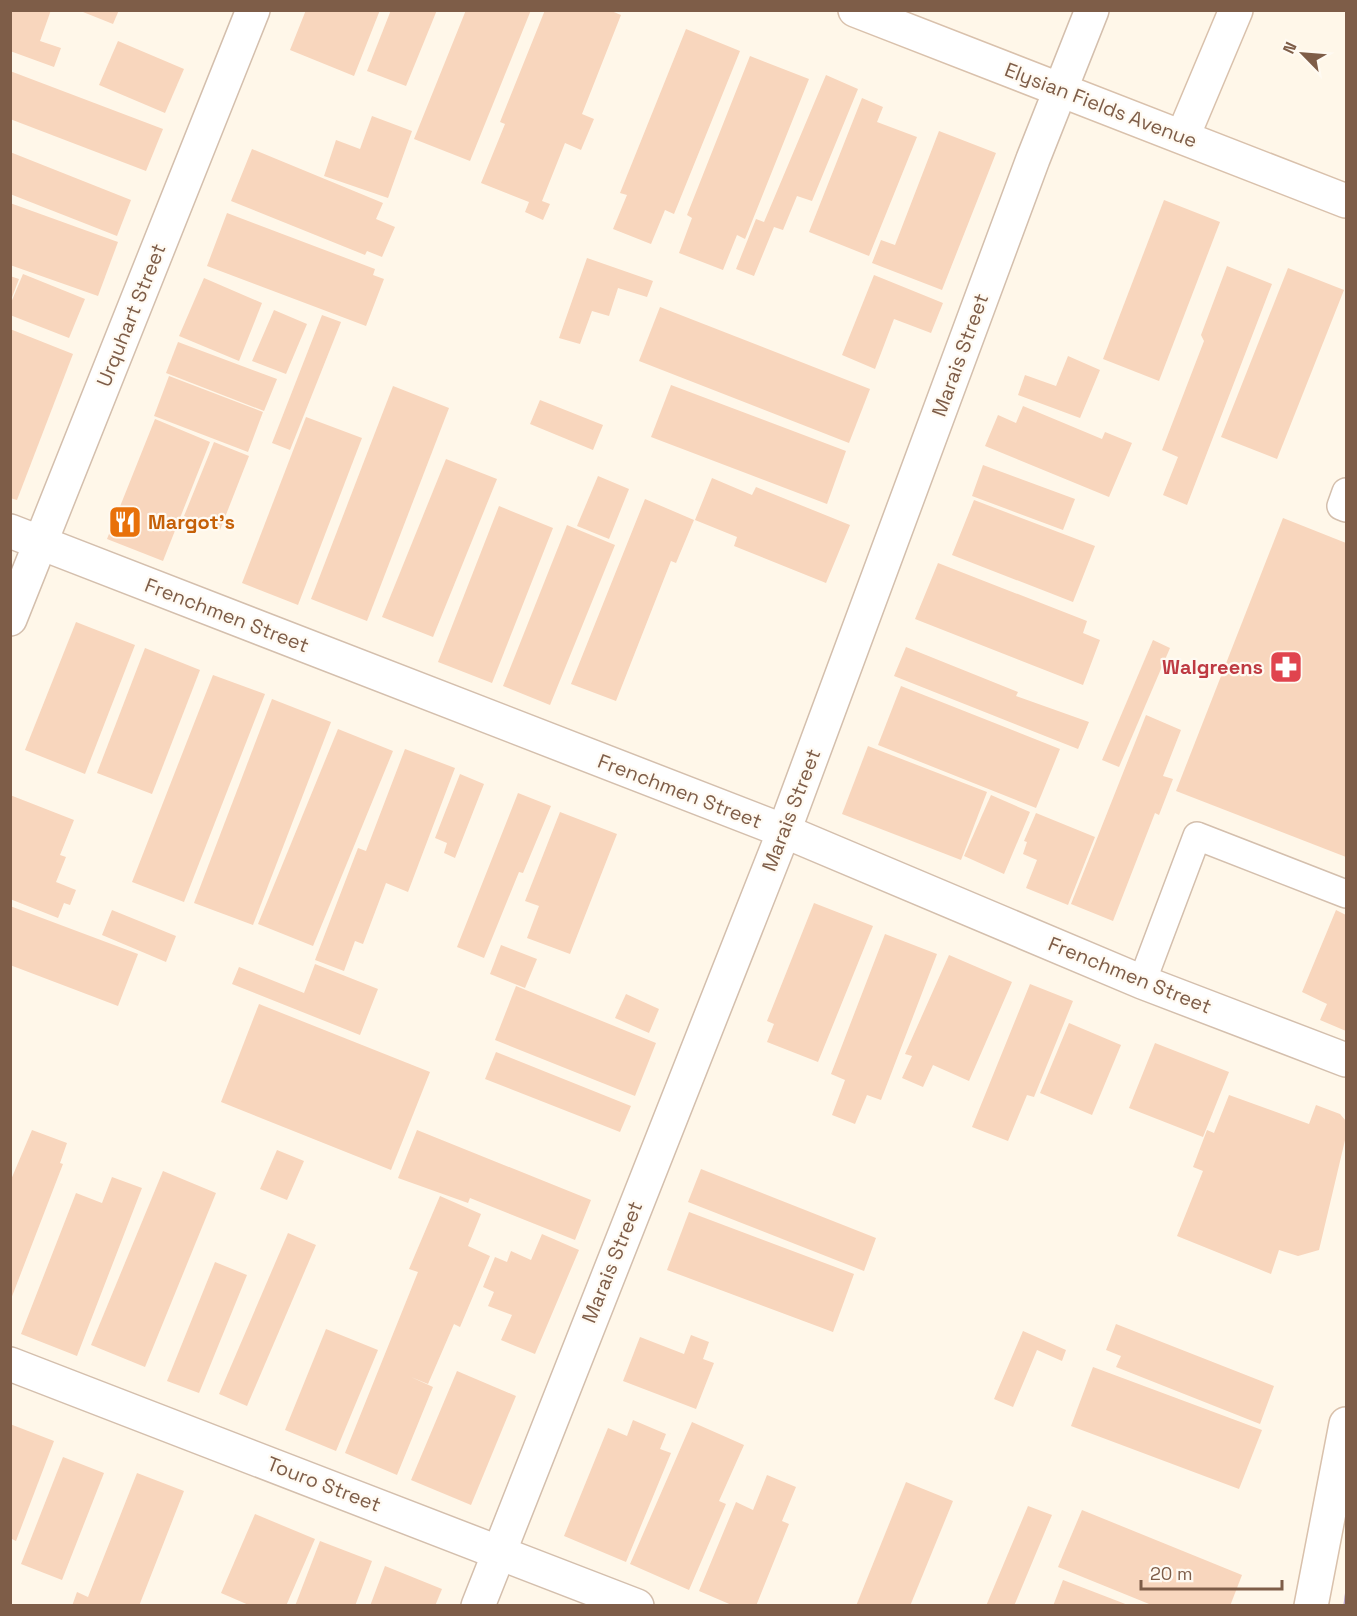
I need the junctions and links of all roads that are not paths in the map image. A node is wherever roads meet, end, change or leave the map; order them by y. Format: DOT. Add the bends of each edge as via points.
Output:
graph roads {
  1 [pos="253,10"];
  2 [pos="855,10"];
  3 [pos="1092,10"];
  4 [pos="1236,10"];
  5 [pos="1059,90"];
  6 [pos="1183,136"];
  7 [pos="1347,201"];
  8 [pos="1347,492"];
  9 [pos="1347,508"];
  10 [pos="10,531"];
  11 [pos="40,543"];
  12 [pos="10,620"];
  13 [pos="784,831"];
  14 [pos="1347,894"];
  15 [pos="1142,982"];
  16 [pos="1347,1060"];
  17 [pos="10,1364"];
  18 [pos="1347,1424"];
  19 [pos="498,1551"];
  20 [pos="478,1605"];
  21 [pos="637,1605"];
  22 [pos="1311,1605"];
  1 -- 11 [label="street, Urquhart Street"];
  2 -- 5 [label="street, Elysian Fields Avenue"];
  3 -- 5 [label="street, Marais Street"];
  4 -- 6 [label="street"];
  5 -- 6 [label="street, Elysian Fields Avenue"];
  5 -- 13 [label="street, Marais Street"];
  6 -- 7 [label="street, Elysian Fields Avenue"];
  8 -- 9 [label="lane" via="1341,506"];
  10 -- 11 [label="street, Frenchmen Street"];
  11 -- 12 [label="street, Urquhart Street"];
  11 -- 13 [label="street, Frenchmen Street"];
  13 -- 15 [label="street, Frenchmen Street"];
  13 -- 19 [label="street, Marais Street"];
  14 -- 15 [label="lane" via="1197,836"];
  15 -- 16 [label="street, Frenchmen Street"];
  17 -- 19 [label="street, Touro Street"];
  18 -- 22 [label="street"];
  19 -- 20 [label="street, Marais Street"];
  19 -- 21 [label="street, Touro Street"];
}
